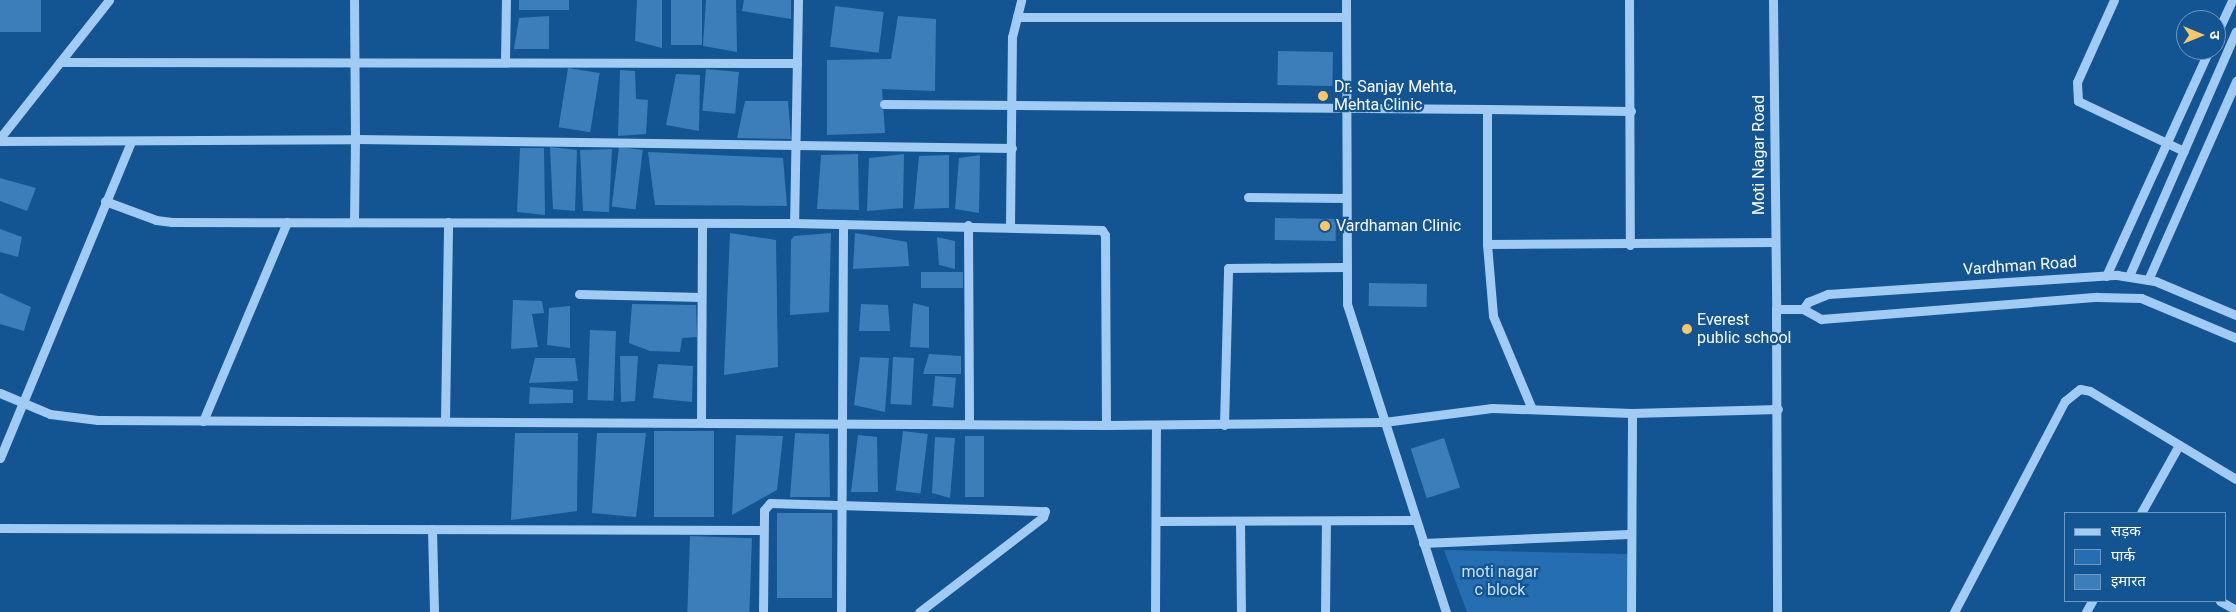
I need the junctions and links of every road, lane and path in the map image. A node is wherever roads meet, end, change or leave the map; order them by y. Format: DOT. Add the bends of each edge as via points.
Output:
graph roads {
  1 [pos="109,0"];
  2 [pos="354,0"];
  3 [pos="506,0"];
  4 [pos="798,0"];
  5 [pos="1021,0"];
  6 [pos="1346,0"];
  7 [pos="1629,0"];
  8 [pos="1773,0"];
  9 [pos="2114,0"];
  10 [pos="2232,0"];
  11 [pos="2226,13"];
  12 [pos="1017,17"];
  13 [pos="1346,17"];
  14 [pos="2236,31"];
  15 [pos="353,60"];
  16 [pos="2204,60"];
  17 [pos="505,61"];
  18 [pos="60,62"];
  19 [pos="797,63"];
  20 [pos="2236,81"];
  21 [pos="884,104"];
  22 [pos="1013,104"];
  23 [pos="1487,109"];
  24 [pos="1345,110"];
  25 [pos="1631,111"];
  26 [pos="0,139"];
  27 [pos="355,139"];
  28 [pos="131,141"];
  29 [pos="2167,143"];
  30 [pos="796,146"];
  31 [pos="1012,148"];
  32 [pos="2184,151"];
  33 [pos="1248,196"];
  34 [pos="1345,198"];
  35 [pos="106,201"];
  36 [pos="287,222"];
  37 [pos="354,222"];
  38 [pos="448,222"];
  39 [pos="702,223"];
  40 [pos="794,223"];
  41 [pos="843,224"];
  42 [pos="968,225"];
  43 [pos="1010,226"];
  44 [pos="1774,242"];
  45 [pos="1487,244"];
  46 [pos="1630,245"];
  47 [pos="1345,267"];
  48 [pos="2106,276"];
  49 [pos="2129,276"];
  50 [pos="2148,280"];
  51 [pos="579,294"];
  52 [pos="701,297"];
  53 [pos="1803,308"];
  54 [pos="1776,309"];
  55 [pos="2236,315"];
  56 [pos="2236,338"];
  57 [pos="0,393"];
  58 [pos="22,404"];
  59 [pos="1531,407"];
  60 [pos="1778,409"];
  61 [pos="1632,413"];
  62 [pos="445,420"];
  63 [pos="203,421"];
  64 [pos="700,422"];
  65 [pos="1384,422"];
  66 [pos="840,424"];
  67 [pos="969,424"];
  68 [pos="1106,425"];
  69 [pos="1224,425"];
  70 [pos="1156,426"];
  71 [pos="2179,445"];
  72 [pos="0,458"];
  73 [pos="2236,479"];
  74 [pos="841,504"];
  75 [pos="2142,512"];
  76 [pos="1414,520"];
  77 [pos="1157,521"];
  78 [pos="1240,521"];
  79 [pos="1326,522"];
  80 [pos="0,528"];
  81 [pos="432,529"];
  82 [pos="762,530"];
  83 [pos="1629,534"];
  84 [pos="1423,543"];
  85 [pos="2222,602"];
  86 [pos="2236,610"];
  87 [pos="434,612"];
  88 [pos="763,612"];
  89 [pos="841,612"];
  90 [pos="919,612"];
  91 [pos="1155,612"];
  92 [pos="1241,612"];
  93 [pos="1325,612"];
  94 [pos="1446,612"];
  95 [pos="1631,612"];
  96 [pos="1777,612"];
  97 [pos="1954,612"];
  1 -- 18 [label="street"];
  2 -- 15 [label="street"];
  3 -- 17 [label="street"];
  4 -- 19 [label="street"];
  5 -- 12 [label="street"];
  6 -- 13 [label="street"];
  7 -- 25 [label="street"];
  8 -- 44 [label="street, Moti Nagar Road"];
  9 -- 29 [label="street" via="2077,82 2078,101"];
  10 -- 11 [label="street"];
  12 -- 13 [label="street"];
  12 -- 22 [label="street" via="1012,38"];
  13 -- 24 [label="street"];
  14 -- 32 [label="street"];
  15 -- 17 [label="street"];
  15 -- 18 [label="street"];
  15 -- 27 [label="street"];
  16 -- 29 [label="street"];
  17 -- 19 [label="street"];
  18 -- 26 [label="street"];
  19 -- 30 [label="street"];
  20 -- 50 [label="street"];
  21 -- 22 [label="street"];
  22 -- 24 [label="street"];
  22 -- 31 [label="street"];
  23 -- 24 [label="street"];
  23 -- 25 [label="street"];
  23 -- 45 [label="street"];
  24 -- 34 [label="street"];
  25 -- 46 [label="street"];
  26 -- 28 [label="street"];
  27 -- 28 [label="street"];
  27 -- 30 [label="street"];
  27 -- 37 [label="street"];
  28 -- 35 [label="street"];
  29 -- 32 [label="street"];
  29 -- 48 [label="street"];
  30 -- 31 [label="street"];
  30 -- 40 [label="street"];
  31 -- 43 [label="street"];
  32 -- 49 [label="street"];
  33 -- 34 [label="street"];
  34 -- 47 [label="street"];
  35 -- 36 [label="street" via="164,221"];
  35 -- 58 [label="street"];
  36 -- 37 [label="street"];
  36 -- 63 [label="street"];
  37 -- 38 [label="street"];
  38 -- 39 [label="street"];
  38 -- 62 [label="street"];
  39 -- 40 [label="street"];
  39 -- 52 [label="street"];
  40 -- 41 [label="street"];
  41 -- 42 [label="street"];
  41 -- 66 [label="street"];
  42 -- 43 [label="street"];
  42 -- 67 [label="street"];
  43 -- 68 [label="street" via="1095,227 1105,235"];
  44 -- 46 [label="street"];
  44 -- 54 [label="street, Moti Nagar Road"];
  45 -- 46 [label="street"];
  45 -- 59 [label="street" via="1493,316"];
  47 -- 65 [label="street" via="1351,323"];
  47 -- 69 [label="street" via="1228,268"];
  48 -- 49 [label="street, Vardhman Road"];
  48 -- 53 [label="street, Vardhman Road" via="1828,294 1808,302"];
  49 -- 50 [label="street, Vardhman Road"];
  50 -- 55 [label="street, Vardhman Road"];
  51 -- 52 [label="street"];
  52 -- 64 [label="street"];
  53 -- 54 [label="street"];
  53 -- 56 [label="street" via="1821,319 2132,297 2156,302"];
  54 -- 60 [label="street, Moti Nagar Road"];
  57 -- 58 [label="street"];
  58 -- 63 [label="street" via="79,419"];
  58 -- 72 [label="street"];
  59 -- 61 [label="street"];
  59 -- 65 [label="street" via="1492,408"];
  60 -- 61 [label="street"];
  60 -- 96 [label="street, Moti Nagar Road"];
  61 -- 83 [label="street"];
  62 -- 63 [label="street"];
  62 -- 64 [label="street"];
  64 -- 66 [label="street"];
  65 -- 69 [label="street"];
  65 -- 76 [label="street"];
  66 -- 67 [label="street"];
  66 -- 74 [label="street"];
  67 -- 68 [label="street"];
  68 -- 70 [label="street"];
  69 -- 70 [label="street"];
  70 -- 77 [label="street"];
  71 -- 73 [label="street"];
  71 -- 75 [label="street"];
  71 -- 97 [label="street" via="2090,391 2080,389 2065,401"];
  74 -- 82 [label="street" via="770,502 764,510"];
  74 -- 89 [label="street"];
  74 -- 90 [label="street" via="1045,511 1043,517"];
  76 -- 79 [label="street"];
  76 -- 84 [label="street"];
  77 -- 78 [label="street"];
  77 -- 91 [label="street"];
  78 -- 79 [label="street"];
  78 -- 92 [label="street"];
  79 -- 93 [label="street"];
  80 -- 81 [label="street"];
  81 -- 82 [label="street"];
  81 -- 87 [label="street"];
  82 -- 88 [label="street"];
  83 -- 84 [label="street"];
  83 -- 95 [label="street"];
  84 -- 94 [label="street"];
  85 -- 86 [label="street"];
}
